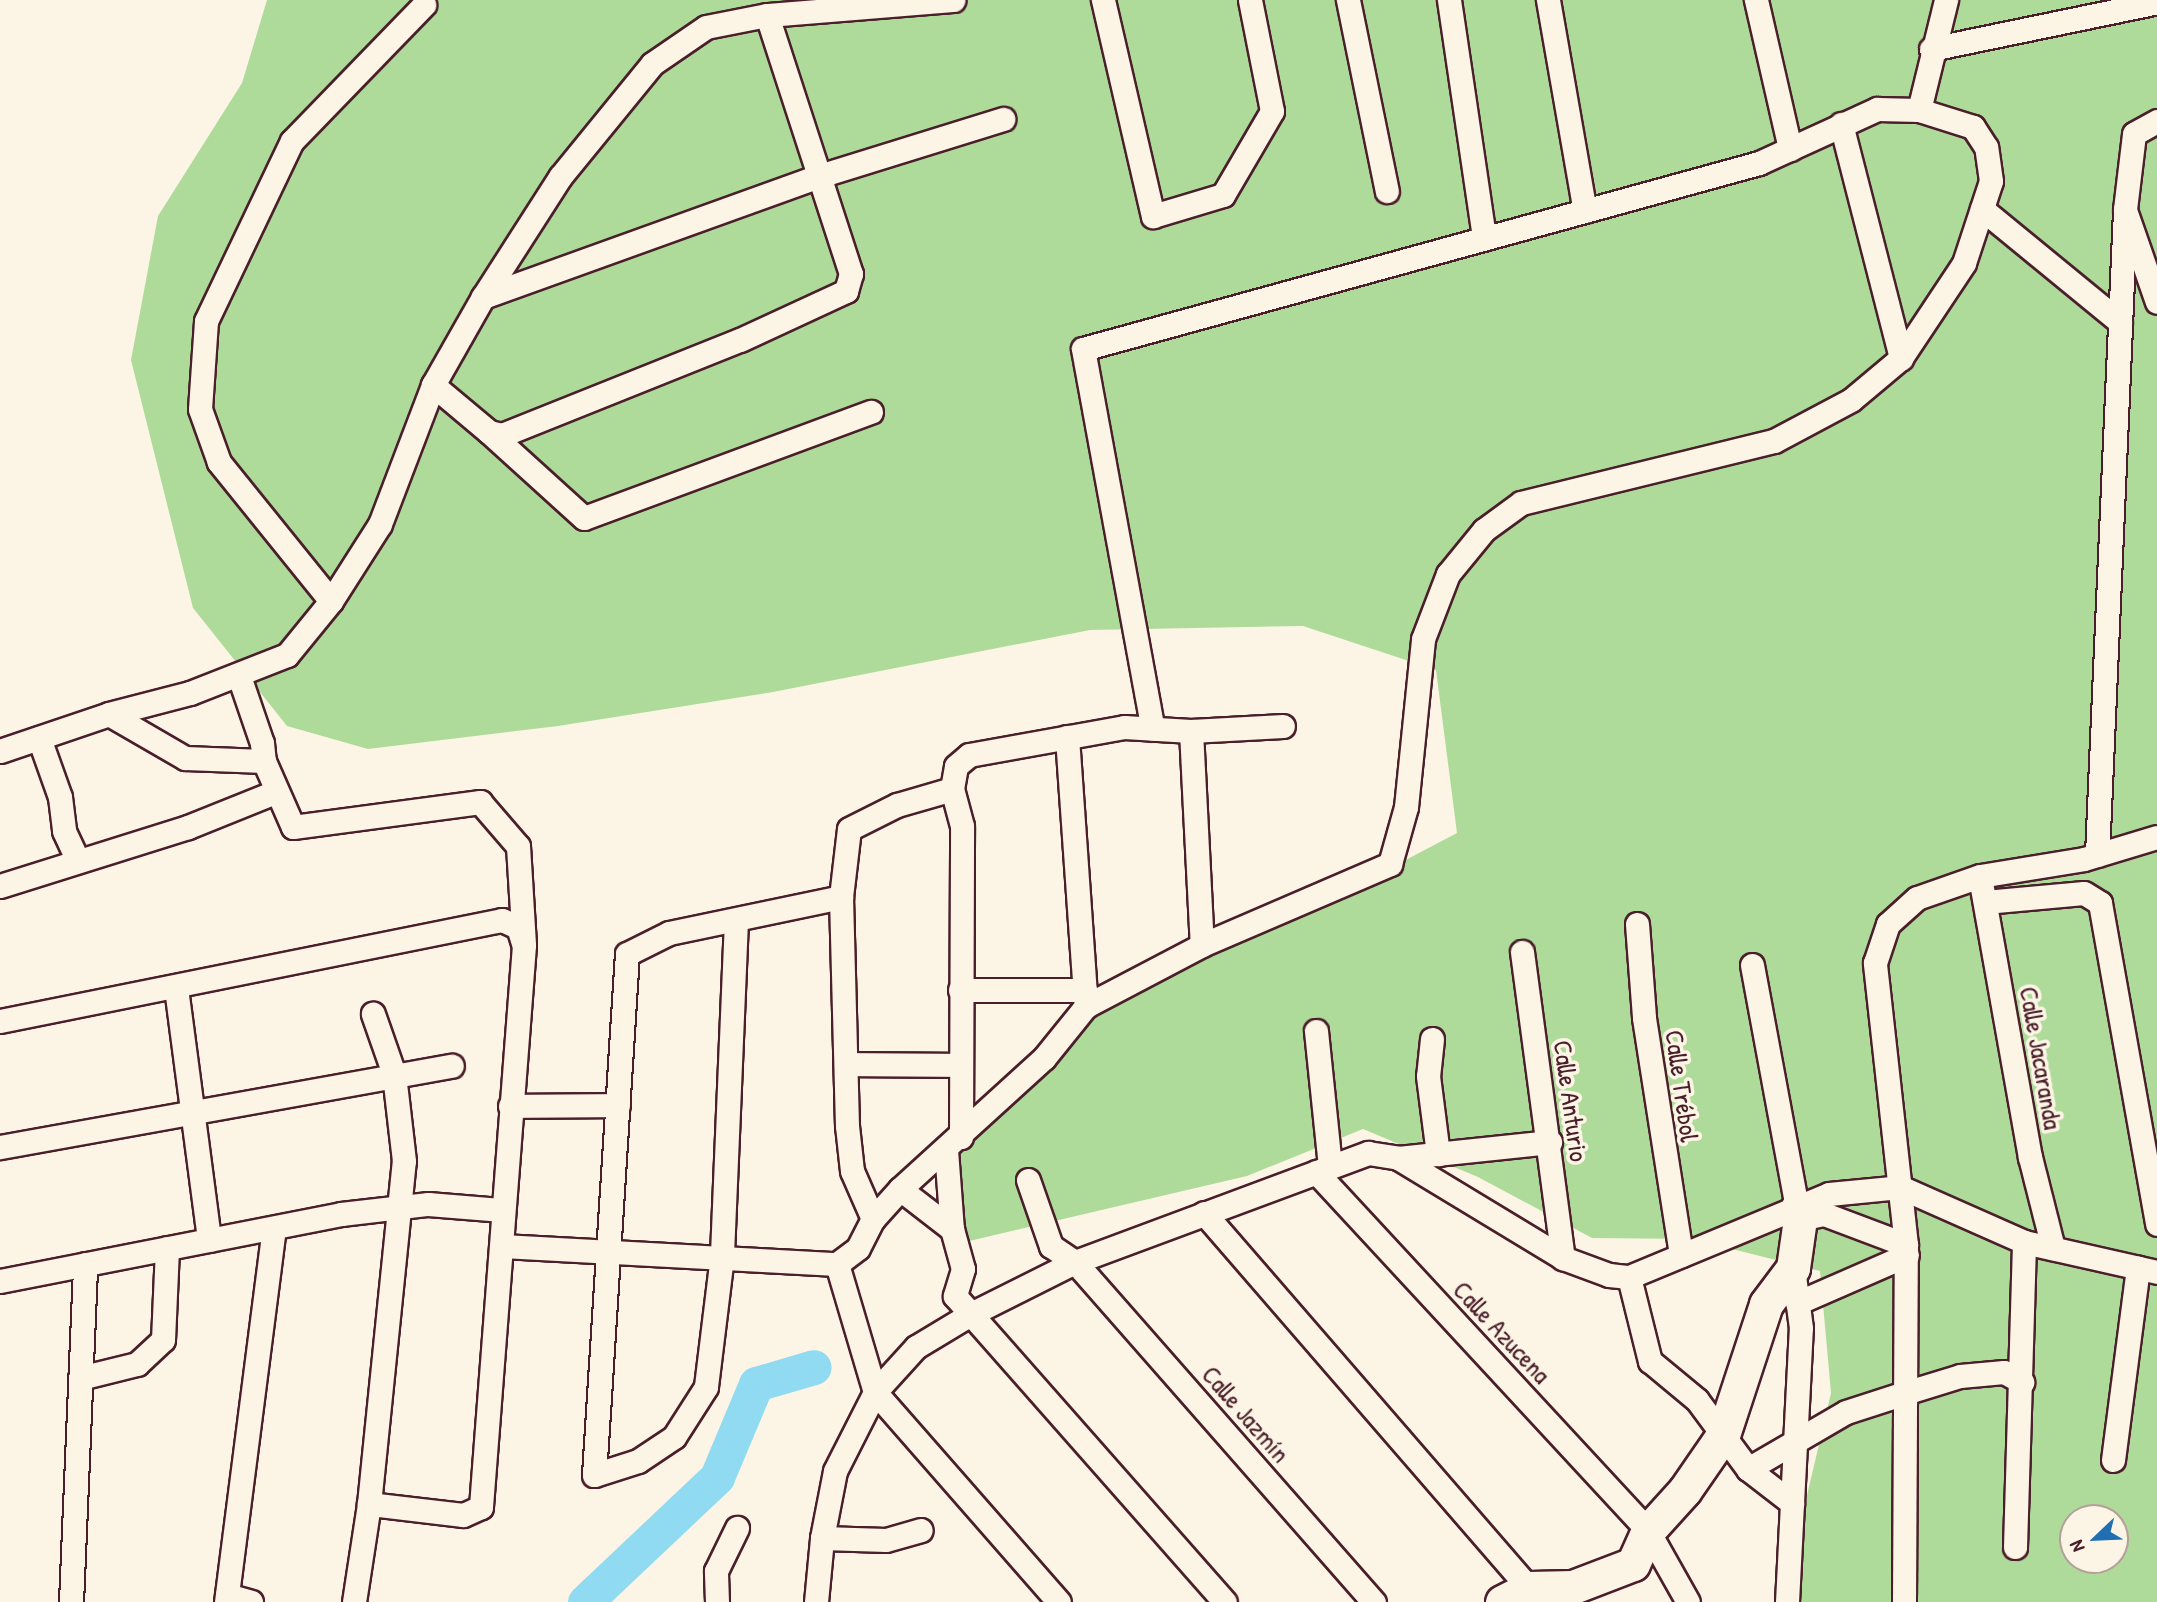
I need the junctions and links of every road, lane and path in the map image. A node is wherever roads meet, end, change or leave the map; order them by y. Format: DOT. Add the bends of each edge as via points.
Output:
graph roads {
  1 [pos="953,0"];
  2 [pos="1103,0"];
  3 [pos="1250,0"];
  4 [pos="1348,0"];
  5 [pos="1449,0"];
  6 [pos="1548,0"];
  7 [pos="1756,0"];
  8 [pos="1946,0"];
  9 [pos="2157,2"];
  10 [pos="424,5"];
  11 [pos="767,15"];
  12 [pos="1931,49"];
  13 [pos="1919,110"];
  14 [pos="1003,119"];
  15 [pos="2157,121"];
  16 [pos="1841,124"];
  17 [pos="1790,149"];
  18 [pos="819,176"];
  19 [pos="1387,191"];
  20 [pos="1982,209"];
  21 [pos="2125,210"];
  22 [pos="1584,211"];
  23 [pos="1484,239"];
  24 [pos="483,298"];
  25 [pos="2157,302"];
  26 [pos="2120,321"];
  27 [pos="1901,358"];
  28 [pos="433,385"];
  29 [pos="871,412"];
  30 [pos="489,432"];
  31 [pos="331,601"];
  32 [pos="239,676"];
  33 [pos="109,714"];
  34 [pos="1283,726"];
  35 [pos="1153,729"];
  36 [pos="1191,731"];
  37 [pos="1067,737"];
  38 [pos="39,738"];
  39 [pos="0,751"];
  40 [pos="264,761"];
  41 [pos="952,789"];
  42 [pos="275,792"];
  43 [pos="2157,837"];
  44 [pos="2096,855"];
  45 [pos="78,860"];
  46 [pos="1980,876"];
  47 [pos="0,886"];
  48 [pos="841,897"];
  49 [pos="1985,902"];
  50 [pos="736,920"];
  51 [pos="1637,924"];
  52 [pos="1202,945"];
  53 [pos="524,946"];
  54 [pos="1522,952"];
  55 [pos="1752,965"];
  56 [pos="176,988"];
  57 [pos="960,990"];
  58 [pos="1085,998"];
  59 [pos="373,1014"];
  60 [pos="0,1021"];
  61 [pos="1316,1031"];
  62 [pos="1432,1040"];
  63 [pos="847,1064"];
  64 [pos="960,1065"];
  65 [pos="452,1066"];
  66 [pos="394,1074"];
  67 [pos="618,1105"];
  68 [pos="510,1106"];
  69 [pos="190,1112"];
  70 [pos="1550,1142"];
  71 [pos="953,1144"];
  72 [pos="0,1147"];
  73 [pos="1438,1154"];
  74 [pos="1398,1158"];
  75 [pos="1323,1169"];
  76 [pos="1028,1180"];
  77 [pos="1900,1187"];
  78 [pos="900,1189"];
  79 [pos="401,1207"];
  80 [pos="502,1210"];
  81 [pos="1204,1213"];
  82 [pos="1798,1213"];
  83 [pos="873,1219"];
  84 [pos="2157,1224"];
  85 [pos="274,1228"];
  86 [pos="952,1229"];
  87 [pos="209,1240"];
  88 [pos="2024,1242"];
  89 [pos="502,1246"];
  90 [pos="167,1248"];
  91 [pos="2053,1248"];
  92 [pos="610,1250"];
  93 [pos="1907,1250"];
  94 [pos="722,1255"];
  95 [pos="1681,1255"];
  96 [pos="1563,1258"];
  97 [pos="1075,1262"];
  98 [pos="85,1264"];
  99 [pos="837,1264"];
  100 [pos="1793,1268"];
  101 [pos="2148,1270"];
  102 [pos="1629,1277"];
  103 [pos="0,1281"];
  104 [pos="1797,1303"];
  105 [pos="969,1315"];
  106 [pos="80,1378"];
  107 [pos="2022,1382"];
  108 [pos="875,1392"];
  109 [pos="1908,1392"];
  110 [pos="1723,1435"];
  111 [pos="1795,1439"];
  112 [pos="2113,1460"];
  113 [pos="1748,1469"];
  114 [pos="1792,1503"];
  115 [pos="369,1504"];
  116 [pos="737,1528"];
  117 [pos="921,1530"];
  118 [pos="1648,1531"];
  119 [pos="822,1538"];
  120 [pos="2015,1547"];
  121 [pos="1516,1595"];
  122 [pos="1573,1595"];
  123 [pos="227,1599"];
  124 [pos="71,1602"];
  125 [pos="251,1602"];
  126 [pos="354,1602"];
  127 [pos="717,1602"];
  128 [pos="816,1602"];
  129 [pos="1059,1602"];
  130 [pos="1225,1602"];
  131 [pos="1374,1602"];
  132 [pos="1688,1602"];
  133 [pos="1787,1602"];
  134 [pos="1904,1602"];
  1 -- 11 [label="street"];
  2 -- 3 [label="street" via="1153,216 1223,195 1272,111"];
  4 -- 19 [label="street"];
  5 -- 23 [label="street"];
  6 -- 22 [label="street"];
  7 -- 17 [label="street"];
  8 -- 12 [label="street"];
  9 -- 12 [label="street"];
  10 -- 31 [label="street" via="292,141 206,321 200,409 219,462"];
  11 -- 18 [label="street"];
  11 -- 24 [label="street" via="706,27 652,64 560,177"];
  12 -- 13 [label="street"];
  13 -- 16 [label="street" via="1877,108"];
  13 -- 20 [label="street" via="1973,127 1986,147 1991,181"];
  14 -- 18 [label="street"];
  15 -- 21 [label="street" via="2134,134"];
  16 -- 17 [label="street"];
  16 -- 27 [label="street"];
  17 -- 22 [label="street" via="1759,163"];
  18 -- 24 [label="street"];
  18 -- 30 [label="street" via="851,274 846,292 740,340 502,435"];
  20 -- 26 [label="street"];
  20 -- 27 [label="street" via="1964,263"];
  21 -- 25 [label="street"];
  21 -- 26 [label="street"];
  22 -- 23 [label="street"];
  23 -- 35 [label="street" via="1083,349"];
  24 -- 28 [label="street"];
  26 -- 44 [label="street"];
  27 -- 52 [label="street" via="1851,400 1774,441 1521,503 1484,530 1448,574 1423,639 1406,807 1390,864"];
  28 -- 30 [label="street"];
  28 -- 31 [label="street" via="380,524"];
  29 -- 30 [label="street" via="584,518"];
  31 -- 32 [label="street" via="287,655"];
  32 -- 33 [label="street"];
  32 -- 40 [label="street"];
  33 -- 38 [label="street"];
  33 -- 40 [label="street" via="185,758"];
  34 -- 36 [label="street"];
  35 -- 36 [label="street"];
  35 -- 37 [label="street" via="1124,727"];
  36 -- 52 [label="street"];
  37 -- 41 [label="street" via="969,755 956,766"];
  37 -- 58 [label="street"];
  38 -- 39 [label="street"];
  38 -- 45 [label="street" via="60,797 64,831"];
  40 -- 42 [label="street"];
  41 -- 48 [label="street" via="897,806 849,829"];
  41 -- 57 [label="street" via="961,826"];
  42 -- 45 [label="street" via="188,827"];
  42 -- 53 [label="street" via="293,827 480,802 518,846"];
  43 -- 44 [label="street"];
  44 -- 46 [label="street"];
  45 -- 47 [label="street"];
  46 -- 49 [label="street, Calle Jacaranda"];
  46 -- 77 [label="street" via="1917,898 1888,924 1875,963"];
  48 -- 50 [label="street"];
  48 -- 63 [label="street"];
  49 -- 84 [label="street" via="2084,893 2100,903"];
  49 -- 91 [label="street, Calle Jacaranda" via="2030,1157"];
  50 -- 67 [label="street" via="669,933 627,954"];
  50 -- 94 [label="street"];
  51 -- 95 [label="street, Calle Trébol" via="1644,1018"];
  52 -- 58 [label="street"];
  53 -- 56 [label="street" via="518,927 502,920"];
  53 -- 68 [label="street"];
  54 -- 70 [label="street, Calle Anturio"];
  55 -- 82 [label="street"];
  56 -- 60 [label="street"];
  56 -- 69 [label="street"];
  57 -- 58 [label="street"];
  57 -- 64 [label="street"];
  58 -- 71 [label="street" via="1044,1058"];
  59 -- 66 [label="street"];
  61 -- 75 [label="street"];
  62 -- 73 [label="street" via="1428,1076"];
  63 -- 64 [label="street"];
  63 -- 83 [label="street" via="852,1171"];
  64 -- 71 [label="street"];
  65 -- 66 [label="street"];
  66 -- 69 [label="street"];
  66 -- 79 [label="street" via="404,1161"];
  67 -- 68 [label="street"];
  67 -- 92 [label="street"];
  68 -- 80 [label="street"];
  69 -- 72 [label="street"];
  69 -- 87 [label="street"];
  70 -- 73 [label="street"];
  70 -- 96 [label="street, Calle Anturio"];
  71 -- 78 [label="street"];
  71 -- 86 [label="street"];
  73 -- 74 [label="street"];
  74 -- 75 [label="street" via="1368,1153"];
  74 -- 96 [label="street"];
  75 -- 81 [label="street"];
  75 -- 118 [label="street, Calle Azucena"];
  76 -- 97 [label="street, Calle Jazmín" via="1051,1246"];
  77 -- 82 [label="street" via="1829,1194"];
  77 -- 88 [label="street"];
  77 -- 93 [label="street"];
  78 -- 83 [label="street"];
  78 -- 86 [label="street"];
  79 -- 80 [label="street" via="428,1204"];
  79 -- 85 [label="street"];
  79 -- 115 [label="street"];
  80 -- 89 [label="street"];
  81 -- 97 [label="street"];
  81 -- 121 [label="street"];
  82 -- 93 [label="street" via="1824,1214"];
  82 -- 95 [label="street"];
  82 -- 100 [label="street"];
  83 -- 99 [label="street" via="858,1248"];
  85 -- 87 [label="street"];
  85 -- 123 [label="street"];
  86 -- 105 [label="street" via="963,1269 956,1296"];
  87 -- 90 [label="street"];
  88 -- 91 [label="street"];
  88 -- 107 [label="street"];
  89 -- 92 [label="street"];
  89 -- 115 [label="street" via="481,1507 463,1515"];
  90 -- 98 [label="street"];
  90 -- 106 [label="street" via="163,1340 137,1364"];
  91 -- 101 [label="street"];
  92 -- 94 [label="street"];
  92 -- 94 [label="street" via="594,1475 638,1461 674,1437 706,1387"];
  93 -- 104 [label="street"];
  93 -- 109 [label="street"];
  94 -- 99 [label="street"];
  95 -- 102 [label="street"];
  96 -- 102 [label="street" via="1609,1275"];
  97 -- 105 [label="street"];
  97 -- 131 [label="street, Calle Jazmín"];
  98 -- 103 [label="street"];
  98 -- 106 [label="street"];
  99 -- 108 [label="street"];
  100 -- 104 [label="street"];
  100 -- 110 [label="street" via="1766,1304"];
  101 -- 112 [label="street"];
  102 -- 110 [label="street" via="1650,1361 1697,1400"];
  104 -- 111 [label="street" via="1801,1328"];
  105 -- 108 [label="street" via="916,1347"];
  105 -- 130 [label="street"];
  106 -- 124 [label="street"];
  107 -- 109 [label="street" via="2004,1372 1960,1376"];
  107 -- 120 [label="street"];
  108 -- 119 [label="street" via="835,1471"];
  108 -- 129 [label="street"];
  109 -- 111 [label="street" via="1846,1412"];
  109 -- 134 [label="street"];
  110 -- 113 [label="street"];
  110 -- 118 [label="street" via="1685,1490"];
  111 -- 113 [label="street"];
  111 -- 114 [label="street"];
  113 -- 114 [label="street"];
  114 -- 133 [label="street"];
  115 -- 126 [label="street"];
  116 -- 127 [label="street" via="716,1571"];
  117 -- 119 [label="street" via="886,1540"];
  118 -- 122 [label="street" via="1633,1564"];
  118 -- 132 [label="street, Calle Azucena"];
  119 -- 128 [label="street"];
  121 -- 122 [label="street"];
  123 -- 125 [label="street"];
}
